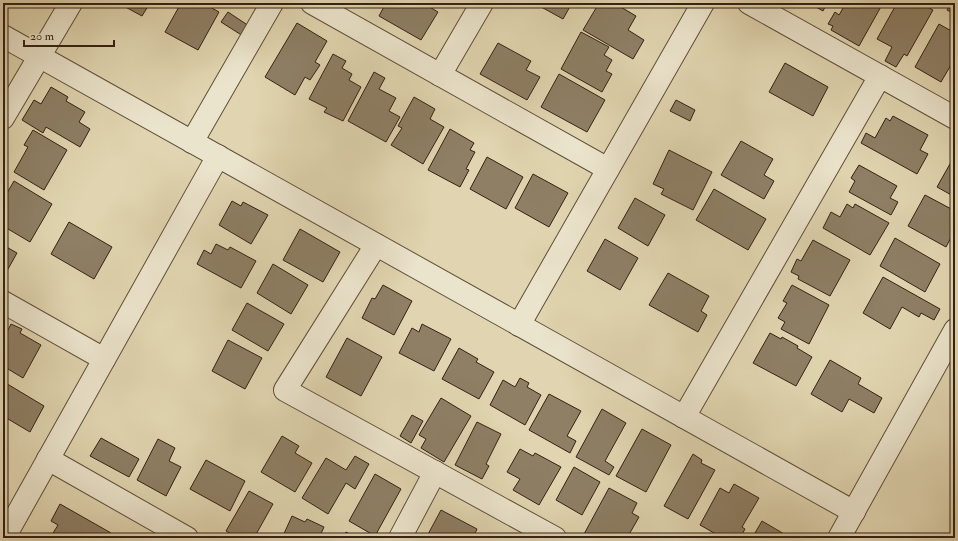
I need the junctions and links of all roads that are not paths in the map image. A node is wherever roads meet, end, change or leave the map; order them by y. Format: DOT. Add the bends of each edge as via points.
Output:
graph roads {
  1 [pos="71,3"];
  2 [pos="272,3"];
  3 [pos="312,3"];
  4 [pos="482,3"];
  5 [pos="703,3"];
  6 [pos="749,3"];
  7 [pos="3,36"];
  8 [pos="40,56"];
  9 [pos="440,75"];
  10 [pos="880,76"];
  11 [pos="3,118"];
  12 [pos="955,118"];
  13 [pos="192,142"];
  14 [pos="218,156"];
  15 [pos="608,169"];
  16 [pos="376,245"];
  17 [pos="3,302"];
  18 [pos="520,325"];
  19 [pos="955,330"];
  20 [pos="104,359"];
  21 [pos="684,416"];
  22 [pos="48,459"];
  23 [pos="435,472"];
  24 [pos="854,512"];
  25 [pos="4,538"];
  26 [pos="187,538"];
  27 [pos="400,538"];
  28 [pos="555,538"];
  29 [pos="839,538"];
  1 -- 8 [label="street"];
  2 -- 13 [label="street"];
  3 -- 9 [label="street"];
  4 -- 9 [label="street"];
  5 -- 15 [label="street"];
  6 -- 10 [label="street"];
  7 -- 8 [label="street"];
  8 -- 11 [label="street"];
  8 -- 13 [label="street"];
  9 -- 15 [label="street"];
  10 -- 12 [label="street"];
  10 -- 21 [label="street"];
  13 -- 14 [label="street"];
  14 -- 16 [label="street"];
  14 -- 20 [label="street"];
  15 -- 18 [label="street"];
  16 -- 18 [label="street"];
  16 -- 23 [label="street" via="285,390"];
  17 -- 20 [label="street"];
  18 -- 21 [label="street"];
  19 -- 24 [label="street"];
  20 -- 22 [label="street"];
  21 -- 24 [label="street"];
  22 -- 25 [label="street"];
  22 -- 26 [label="street"];
  23 -- 27 [label="street"];
  23 -- 28 [label="street"];
  24 -- 29 [label="street"];
}
